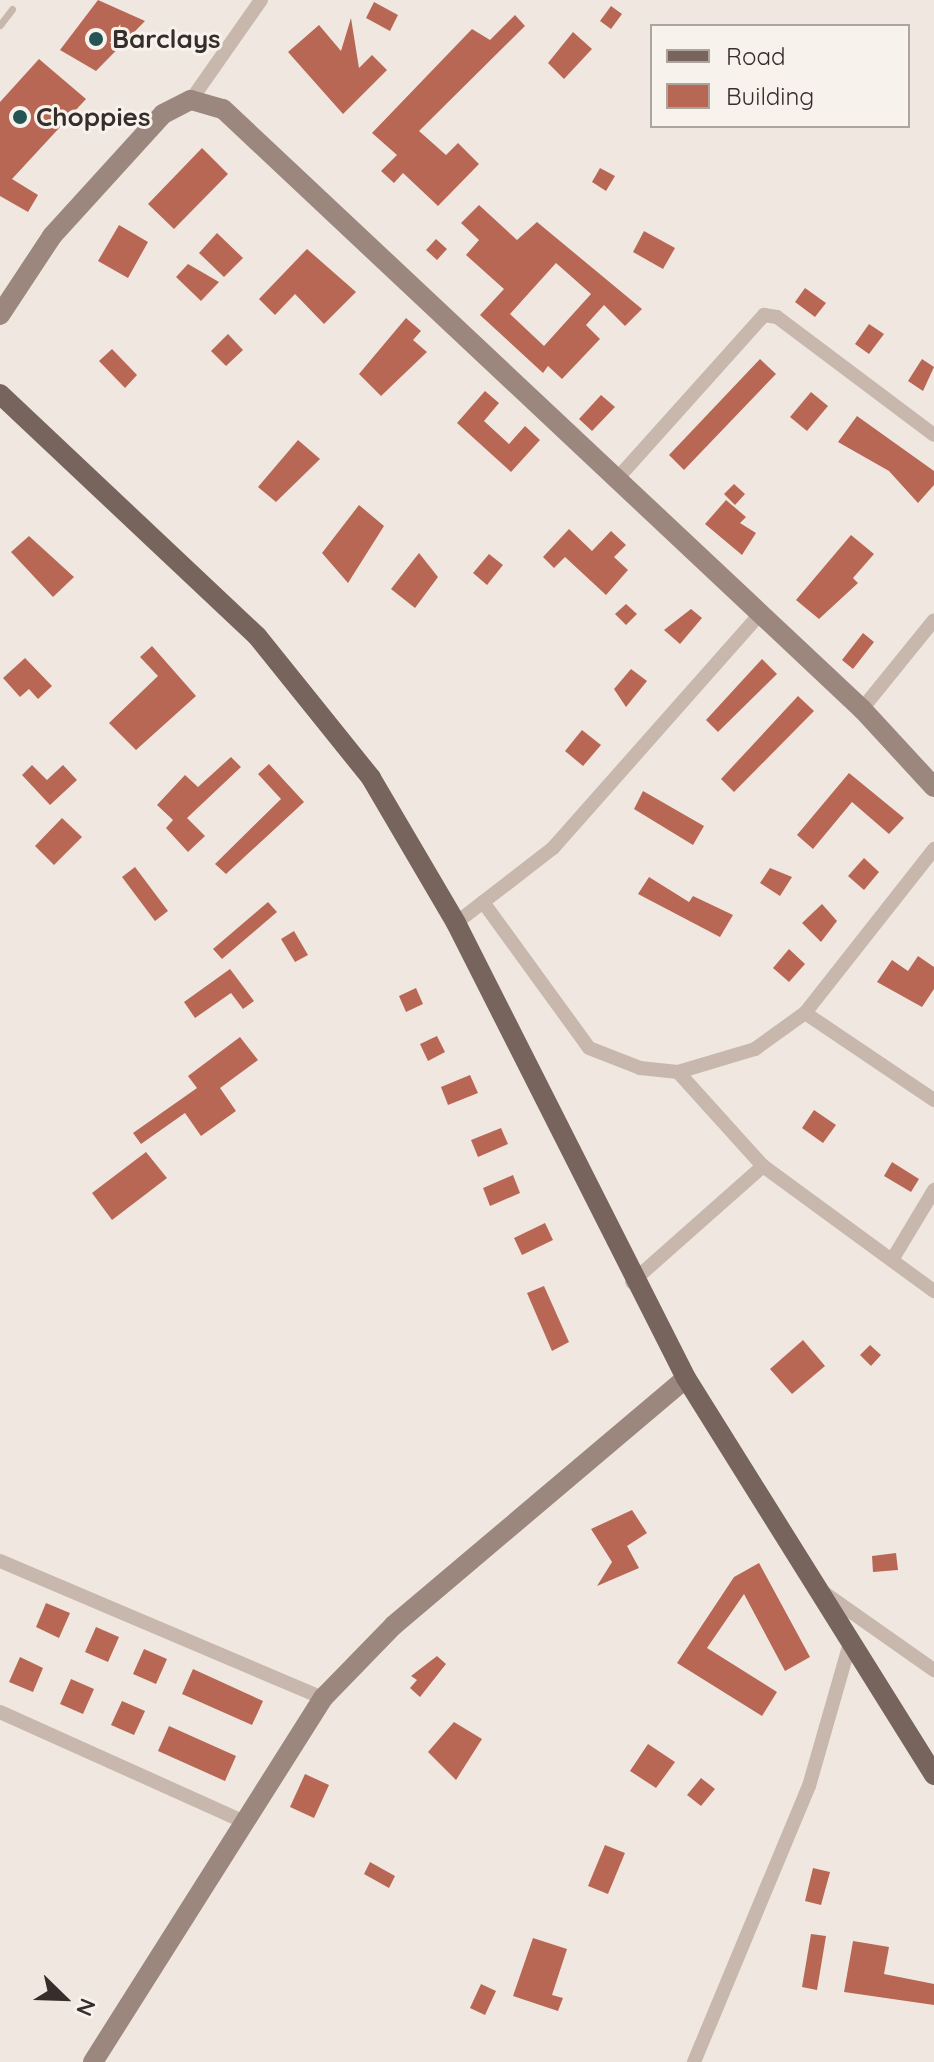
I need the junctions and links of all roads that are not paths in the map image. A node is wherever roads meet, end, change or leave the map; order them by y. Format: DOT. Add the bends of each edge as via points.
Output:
graph roads {
  1 [pos="261,0"];
  2 [pos="12,9"];
  3 [pos="0,25"];
  4 [pos="191,100"];
  5 [pos="0,315"];
  6 [pos="0,394"];
  7 [pos="934,435"];
  8 [pos="616,480"];
  9 [pos="760,614"];
  10 [pos="934,620"];
  11 [pos="862,709"];
  12 [pos="934,787"];
  13 [pos="934,849"];
  14 [pos="483,902"];
  15 [pos="456,923"];
  16 [pos="805,1013"];
  17 [pos="678,1072"];
  18 [pos="934,1100"];
  19 [pos="763,1166"];
  20 [pos="934,1190"];
  21 [pos="892,1260"];
  22 [pos="632,1282"];
  23 [pos="934,1291"];
  24 [pos="686,1378"];
  25 [pos="0,1561"];
  26 [pos="819,1589"];
  27 [pos="851,1640"];
  28 [pos="934,1670"];
  29 [pos="323,1698"];
  30 [pos="0,1712"];
  31 [pos="934,1775"];
  32 [pos="243,1821"];
  33 [pos="93,2062"];
  34 [pos="694,2062"];
  1 -- 4 [label="street"];
  2 -- 3 [label="lane"];
  4 -- 5 [label="street" via="163,114 89,191"];
  4 -- 8 [label="street" via="232,116"];
  6 -- 15 [label="main road" via="282,664 371,778"];
  7 -- 8 [label="street" via="777,317 764,315"];
  8 -- 9 [label="street"];
  9 -- 11 [label="street"];
  9 -- 14 [label="street" via="553,848"];
  10 -- 11 [label="street"];
  11 -- 12 [label="street"];
  13 -- 16 [label="street"];
  14 -- 15 [label="street"];
  14 -- 17 [label="street" via="589,1048 640,1068"];
  15 -- 22 [label="main road"];
  16 -- 17 [label="street" via="755,1049"];
  16 -- 18 [label="street"];
  17 -- 19 [label="street"];
  19 -- 21 [label="street"];
  19 -- 22 [label="street"];
  20 -- 21 [label="street"];
  21 -- 23 [label="street"];
  22 -- 24 [label="main road"];
  24 -- 26 [label="main road"];
  24 -- 29 [label="street" via="394,1625"];
  25 -- 29 [label="street"];
  26 -- 27 [label="main road"];
  26 -- 28 [label="street"];
  27 -- 31 [label="main road"];
  27 -- 34 [label="street" via="809,1786"];
  29 -- 32 [label="street"];
  30 -- 32 [label="street"];
  32 -- 33 [label="street"];
}
